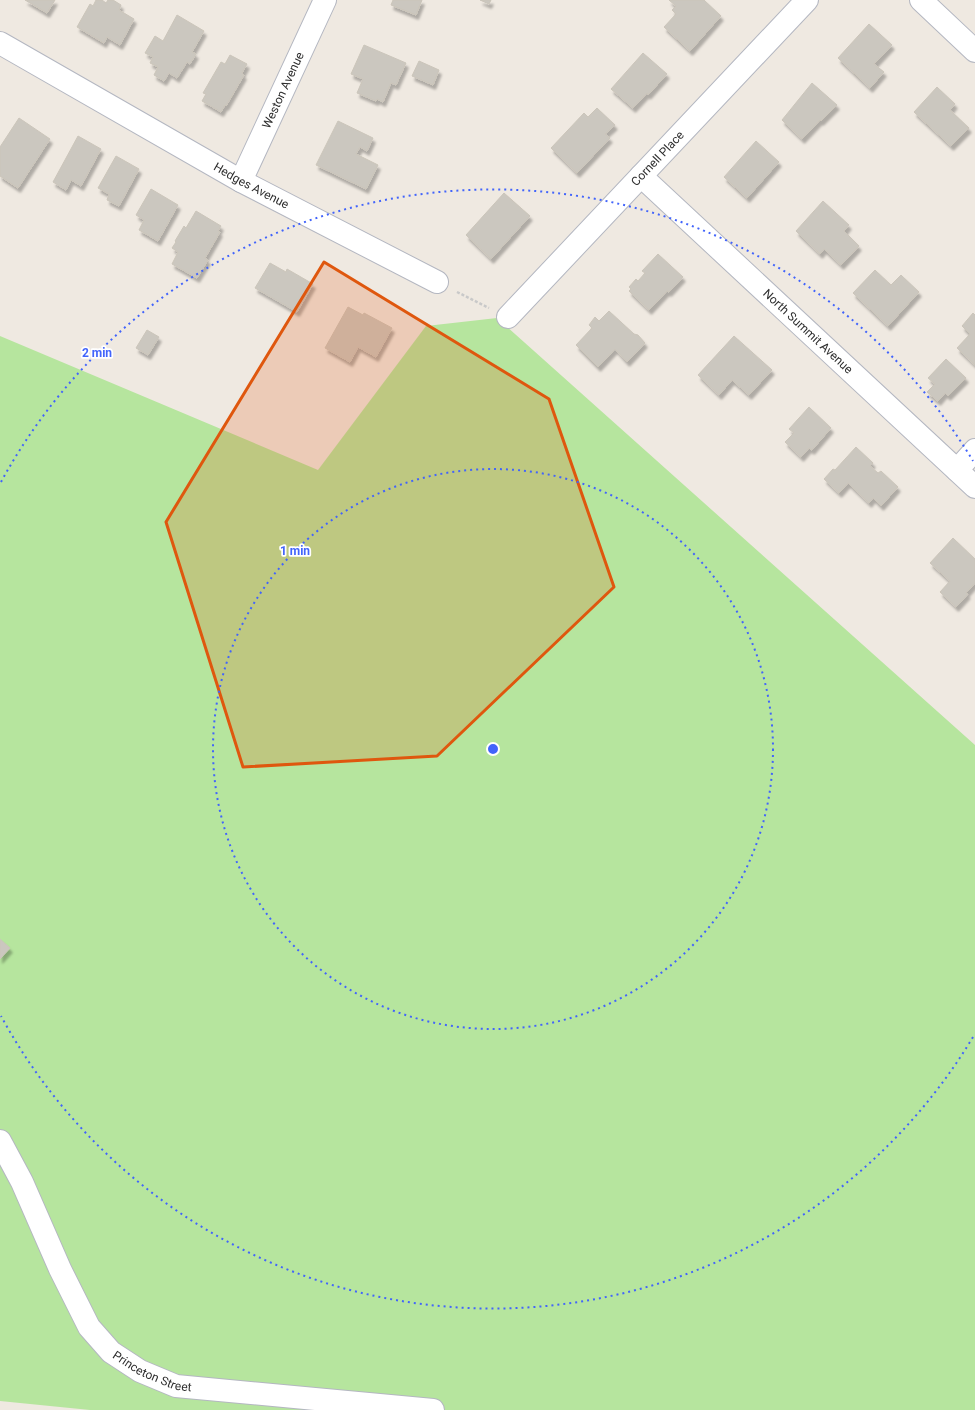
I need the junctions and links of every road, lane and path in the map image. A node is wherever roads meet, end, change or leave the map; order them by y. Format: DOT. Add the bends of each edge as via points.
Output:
graph roads {
  1 [pos="325,0"];
  2 [pos="807,0"];
  3 [pos="921,0"];
  4 [pos="0,43"];
  5 [pos="975,51"];
  6 [pos="640,176"];
  7 [pos="241,181"];
  8 [pos="437,282"];
  9 [pos="508,317"];
  10 [pos="975,450"];
  11 [pos="957,470"];
  12 [pos="975,487"];
  13 [pos="0,1141"];
  14 [pos="434,1410"];
  1 -- 7 [label="street, Weston Avenue"];
  2 -- 6 [label="street, Cornell Place"];
  3 -- 5 [label="street"];
  4 -- 7 [label="street, Hedges Avenue"];
  6 -- 9 [label="street, Cornell Place"];
  6 -- 11 [label="street, North Summit Avenue"];
  7 -- 8 [label="street, Hedges Avenue"];
  8 -- 9 [label="path"];
  10 -- 11 [label="street"];
  11 -- 12 [label="street, North Summit Avenue"];
  13 -- 14 [label="street, Princeton Street" via="22,1182 89,1327 111,1352 140,1371 176,1386"];
}
